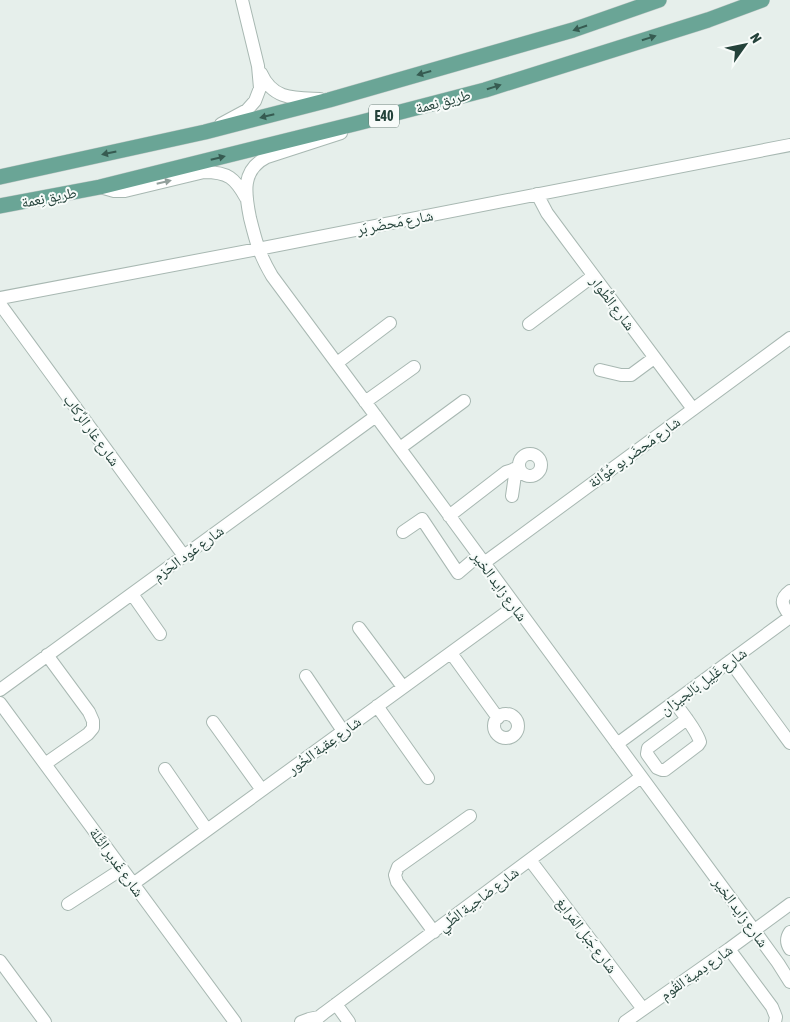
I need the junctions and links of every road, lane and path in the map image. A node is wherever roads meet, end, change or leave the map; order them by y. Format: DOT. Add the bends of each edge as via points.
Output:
graph roads {
  1 [pos="242,0"];
  2 [pos="659,0"];
  3 [pos="762,0"];
  4 [pos="258,66"];
  5 [pos="329,100"];
  6 [pos="358,123"];
  7 [pos="205,132"];
  8 [pos="790,145"];
  9 [pos="0,177"];
  10 [pos="100,187"];
  11 [pos="537,194"];
  12 [pos="246,198"];
  13 [pos="0,206"];
  14 [pos="258,249"];
  15 [pos="593,276"];
  16 [pos="0,298"];
  17 [pos="0,304"];
  18 [pos="390,323"];
  19 [pos="530,324"];
  20 [pos="788,342"];
  21 [pos="654,358"];
  22 [pos="337,363"];
  23 [pos="414,367"];
  24 [pos="600,370"];
  25 [pos="464,401"];
  26 [pos="365,402"];
  27 [pos="693,409"];
  28 [pos="376,416"];
  29 [pos="400,448"];
  30 [pos="512,496"];
  31 [pos="450,516"];
  32 [pos="403,532"];
  33 [pos="184,556"];
  34 [pos="481,560"];
  35 [pos="790,591"];
  36 [pos="132,594"];
  37 [pos="515,606"];
  38 [pos="790,617"];
  39 [pos="360,628"];
  40 [pos="160,634"];
  41 [pos="451,653"];
  42 [pos="47,656"];
  43 [pos="730,661"];
  44 [pos="306,676"];
  45 [pos="404,687"];
  46 [pos="0,690"];
  47 [pos="674,702"];
  48 [pos="0,703"];
  49 [pos="377,706"];
  50 [pos="498,718"];
  51 [pos="687,720"];
  52 [pos="213,722"];
  53 [pos="343,731"];
  54 [pos="790,743"];
  55 [pos="616,744"];
  56 [pos="46,764"];
  57 [pos="164,769"];
  58 [pos="428,778"];
  59 [pos="641,778"];
  60 [pos="262,790"];
  61 [pos="470,816"];
  62 [pos="207,830"];
  63 [pos="530,860"];
  64 [pos="122,869"];
  65 [pos="133,884"];
  66 [pos="68,904"];
  67 [pos="790,904"];
  68 [pos="754,930"];
  69 [pos="434,932"];
  70 [pos="790,932"];
  71 [pos="729,949"];
  72 [pos="790,949"];
  73 [pos="0,961"];
  74 [pos="778,963"];
  75 [pos="790,975"];
  76 [pos="790,982"];
  77 [pos="336,1004"];
  78 [pos="643,1009"];
  79 [pos="317,1019"];
  80 [pos="45,1022"];
  81 [pos="235,1022"];
  82 [pos="301,1022"];
  83 [pos="349,1022"];
  84 [pos="625,1022"];
  85 [pos="775,1022"];
  1 -- 4 [label="street"];
  2 -- 5 [label="main road, طريق نِعمة / E40, one-way" via="573,30"];
  6 -- 3 [label="main road, طريق نِعمة / E40, one-way" via="485,90"];
  4 -- 5 [label="street" via="264,80 281,95"];
  4 -- 7 [label="street" via="260,88 252,106"];
  5 -- 7 [label="main road, طريق نِعمة / E40, one-way"];
  10 -- 6 [label="main road, طريق نِعمة / E40, one-way"];
  6 -- 12 [label="street" via="336,135 259,161 248,177"];
  7 -- 9 [label="main road, طريق نِعمة / E40, one-way"];
  8 -- 11 [label="street, شارع مَحضَر بَر"];
  10 -- 12 [label="street, one-way" via="125,191 215,172 233,179"];
  10 -- 13 [label="main road, طريق نِعمة / E40"];
  11 -- 14 [label="street, شارع مَحضَر بَر"];
  11 -- 15 [label="street, شارع الطُّوار"];
  12 -- 14 [label="street, شارع زايد الخير"];
  14 -- 16 [label="street, شارع مَحضَر بَر"];
  14 -- 22 [label="street, شارع زايد الخير" via="272,276"];
  15 -- 19 [label="street"];
  15 -- 21 [label="street, شارع الطُّوار"];
  17 -- 33 [label="street, شارع غار الرِّكاب"];
  18 -- 22 [label="street"];
  20 -- 27 [label="street, شارع مَحضَر بو عُوَّانة"];
  21 -- 24 [label="street" via="631,375"];
  21 -- 27 [label="street, شارع الطُّوار"];
  22 -- 26 [label="street, شارع زايد الخير"];
  23 -- 26 [label="street"];
  25 -- 29 [label="street"];
  26 -- 28 [label="street, شارع زايد الخير"];
  27 -- 34 [label="street, شارع مَحضَر بو عُوَّانة"];
  28 -- 29 [label="street, شارع زايد الخير"];
  28 -- 33 [label="street, شارع عُود الحَزم"];
  29 -- 31 [label="street, شارع زايد الخير"];
  30 -- 31 [label="street" via="517,468 506,472"];
  31 -- 34 [label="street, شارع زايد الخير"];
  32 -- 34 [label="street, شارع مَحضَر بو عُوَّانة" via="422,519 458,573"];
  33 -- 36 [label="street, شارع عُود الحَزم"];
  34 -- 37 [label="street, شارع زايد الخير"];
  35 -- 38 [label="street" via="782,603"];
  36 -- 40 [label="street"];
  36 -- 42 [label="street, شارع عُود الحَزم"];
  37 -- 41 [label="street, شارع عِقبة الخُور"];
  37 -- 55 [label="street, شارع زايد الخير"];
  38 -- 43 [label="street, شارع غَلِيل بَالجيزان"];
  39 -- 45 [label="street"];
  41 -- 45 [label="street, شارع عِقبة الخُور"];
  41 -- 50 [label="street"];
  42 -- 46 [label="street, شارع عُود الحَزم"];
  42 -- 56 [label="street" via="89,712 93,728"];
  43 -- 47 [label="street, شارع غَلِيل بَالجيزان"];
  43 -- 54 [label="street"];
  44 -- 53 [label="street"];
  45 -- 49 [label="street, شارع عِقبة الخُور"];
  47 -- 51 [label="street"];
  47 -- 55 [label="street, شارع غَلِيل بَالجيزان"];
  48 -- 56 [label="street, شارع غَدير الثَّلة"];
  49 -- 53 [label="street, شارع عِقبة الخُور"];
  49 -- 58 [label="street"];
  52 -- 60 [label="street"];
  53 -- 60 [label="street, شارع عِقبة الخُور"];
  55 -- 59 [label="street, شارع زايد الخير"];
  56 -- 64 [label="street, شارع غَدير الثَّلة"];
  57 -- 62 [label="street"];
  59 -- 63 [label="street, شارع ضاحِية الطَّي"];
  59 -- 68 [label="street, شارع زايد الخير"];
  60 -- 62 [label="street, شارع عِقبة الخُور"];
  61 -- 69 [label="street" via="398,867 395,875"];
  62 -- 65 [label="street, شارع عِقبة الخُور"];
  63 -- 69 [label="street, شارع ضاحِية الطَّي"];
  63 -- 78 [label="street, شارع جَبَل المَرايغ"];
  64 -- 65 [label="street, شارع غَدير الثَّلة"];
  64 -- 66 [label="street"];
  65 -- 81 [label="street, شارع غَدير الثَّلة"];
  67 -- 68 [label="street, شارع دِمية القُوم"];
  68 -- 71 [label="street, شارع دِمية القُوم"];
  68 -- 74 [label="street, شارع زايد الخير"];
  69 -- 77 [label="street, شارع ضاحِية الطَّي"];
  70 -- 72 [label="street" via="787,937"];
  71 -- 78 [label="street, شارع دِمية القُوم"];
  71 -- 85 [label="street" via="772,1007"];
  73 -- 80 [label="street"];
  74 -- 75 [label="street, شارع زايد الخير"];
  74 -- 76 [label="street, شارع زايد الخير"];
  77 -- 79 [label="street, شارع ضاحِية الطَّي"];
  77 -- 83 [label="street"];
  78 -- 84 [label="street, شارع دِمية القُوم"];
  79 -- 82 [label="street"];
}
